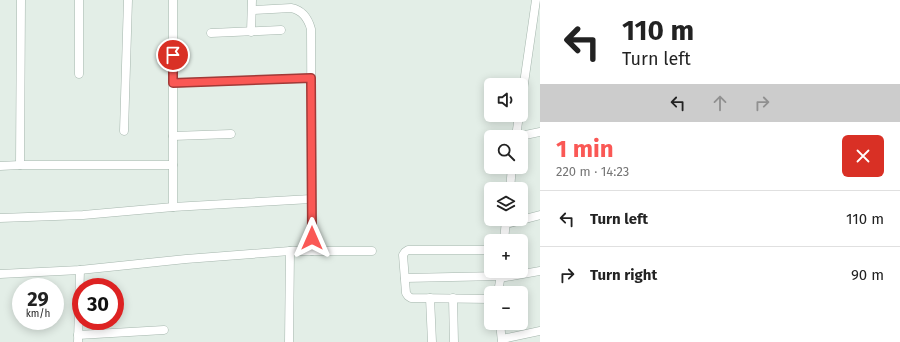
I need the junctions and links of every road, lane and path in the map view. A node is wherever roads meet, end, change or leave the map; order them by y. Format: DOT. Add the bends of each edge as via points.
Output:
graph roads {
  1 [pos="21,0"];
  2 [pos="79,0"];
  3 [pos="128,0"];
  4 [pos="173,0"];
  5 [pos="252,0"];
  6 [pos="536,0"];
  7 [pos="253,10"];
  8 [pos="281,30"];
  9 [pos="251,32"];
  10 [pos="212,33"];
  11 [pos="79,74"];
  12 [pos="311,78"];
  13 [pos="525,78"];
  14 [pos="173,83"];
  15 [pos="124,131"];
  16 [pos="540,132"];
  17 [pos="231,134"];
  18 [pos="528,134"];
  19 [pos="173,136"];
  20 [pos="20,165"];
  21 [pos="173,165"];
  22 [pos="0,166"];
  23 [pos="311,199"];
  24 [pos="173,207"];
  25 [pos="540,215"];
  26 [pos="528,217"];
  27 [pos="0,218"];
  28 [pos="484,250"];
  29 [pos="290,251"];
  30 [pos="312,251"];
  31 [pos="372,251"];
  32 [pos="80,270"];
  33 [pos="540,271"];
  34 [pos="528,272"];
  35 [pos="0,274"];
  36 [pos="484,276"];
  37 [pos="405,278"];
  38 [pos="430,298"];
  39 [pos="453,298"];
  40 [pos="484,299"];
  41 [pos="164,330"];
  42 [pos="501,330"];
  43 [pos="540,331"];
  44 [pos="78,339"];
  45 [pos="502,340"];
  46 [pos="289,342"];
  47 [pos="432,342"];
  48 [pos="454,342"];
  1 -- 20 [label="street"];
  2 -- 11 [label="street"];
  3 -- 15 [label="street"];
  4 -- 14 [label="street"];
  5 -- 7 [label="street"];
  6 -- 13 [label="street"];
  7 -- 9 [label="street"];
  7 -- 12 [label="street" via="291,8 306,17 310,29"];
  8 -- 9 [label="street"];
  9 -- 10 [label="street"];
  12 -- 14 [label="street"];
  12 -- 23 [label="street"];
  14 -- 19 [label="street"];
  16 -- 18 [label="street"];
  17 -- 19 [label="street"];
  19 -- 21 [label="street"];
  20 -- 21 [label="street"];
  20 -- 22 [label="street"];
  21 -- 24 [label="street"];
  23 -- 24 [label="street"];
  23 -- 30 [label="street"];
  24 -- 27 [label="street" via="83,215"];
  25 -- 26 [label="street"];
  28 -- 37 [label="street" via="408,250 403,255"];
  29 -- 30 [label="street"];
  29 -- 32 [label="street"];
  29 -- 46 [label="street"];
  30 -- 31 [label="street"];
  32 -- 35 [label="street"];
  32 -- 44 [label="street"];
  33 -- 34 [label="street"];
  36 -- 37 [label="street"];
  37 -- 38 [label="street" via="408,296"];
  38 -- 39 [label="street"];
  38 -- 47 [label="street"];
  39 -- 40 [label="street"];
  39 -- 48 [label="street"];
  41 -- 44 [label="street"];
  42 -- 45 [label="street"];
  43 -- 45 [label="street"];
}
